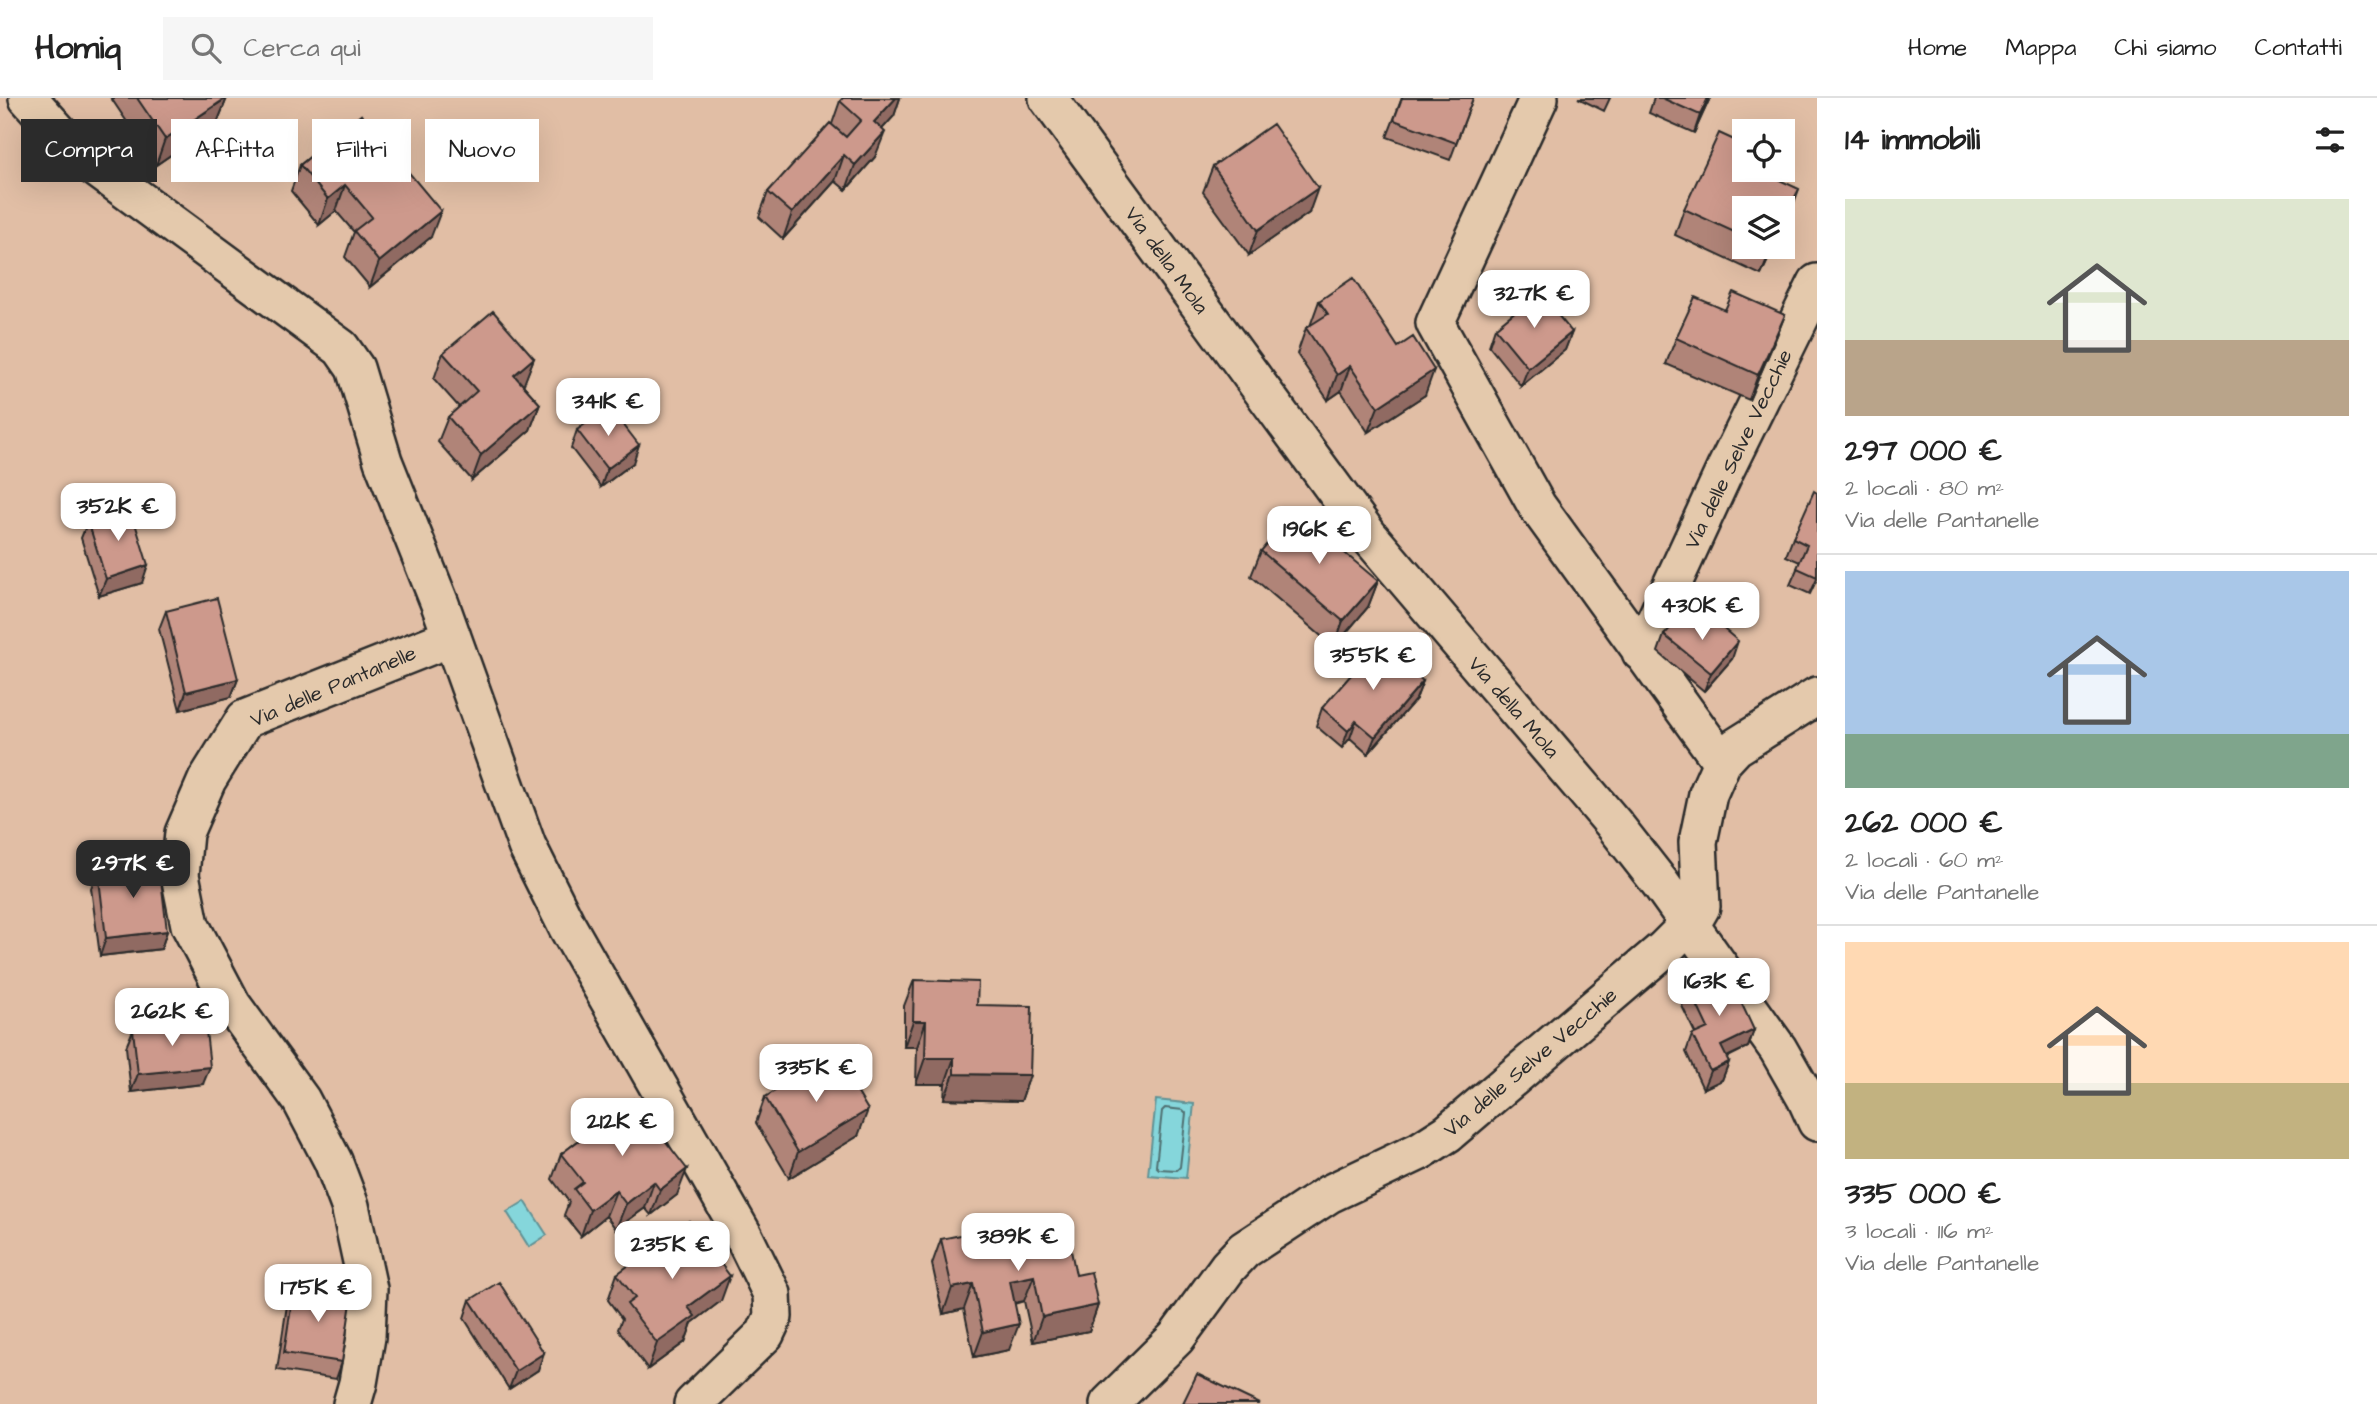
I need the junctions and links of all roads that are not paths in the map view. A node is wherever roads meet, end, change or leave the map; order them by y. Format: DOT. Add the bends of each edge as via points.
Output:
graph roads {
  1 [pos="28,98"];
  2 [pos="1048,98"];
  3 [pos="1539,98"];
  4 [pos="1817,283"];
  5 [pos="452,637"];
  6 [pos="1641,652"];
  7 [pos="1817,696"];
  8 [pos="1722,762"];
  9 [pos="1689,924"];
  10 [pos="1817,1122"];
  11 [pos="352,1404"];
  12 [pos="693,1404"];
  13 [pos="1109,1404"];
  1 -- 5 [label="street" via="80,156 350,358 383,461"];
  2 -- 9 [label="street, Via della Mola" via="1368,535 1613,823"];
  3 -- 6 [label="street" via="1435,323 1537,506"];
  4 -- 6 [label="street, Via delle Selve Vecchie"];
  5 -- 11 [label="street, Via delle Pantanelle" via="245,719 207,780 184,833 180,875 190,925 232,1005 301,1100 350,1206 368,1289 366,1337"];
  5 -- 12 [label="street" via="514,815 547,889 772,1294 773,1317 765,1334"];
  6 -- 8 [label="street"];
  7 -- 8 [label="street, Via delle Selve Vecchie" via="1736,747"];
  8 -- 9 [label="street, Via delle Selve Vecchie" via="1708,793 1699,832 1701,907"];
  9 -- 10 [label="street, Via della Mola" via="1778,1049"];
  9 -- 13 [label="street, Via delle Selve Vecchie" via="1463,1122 1420,1151 1329,1194 1244,1250 1176,1338"];
}
